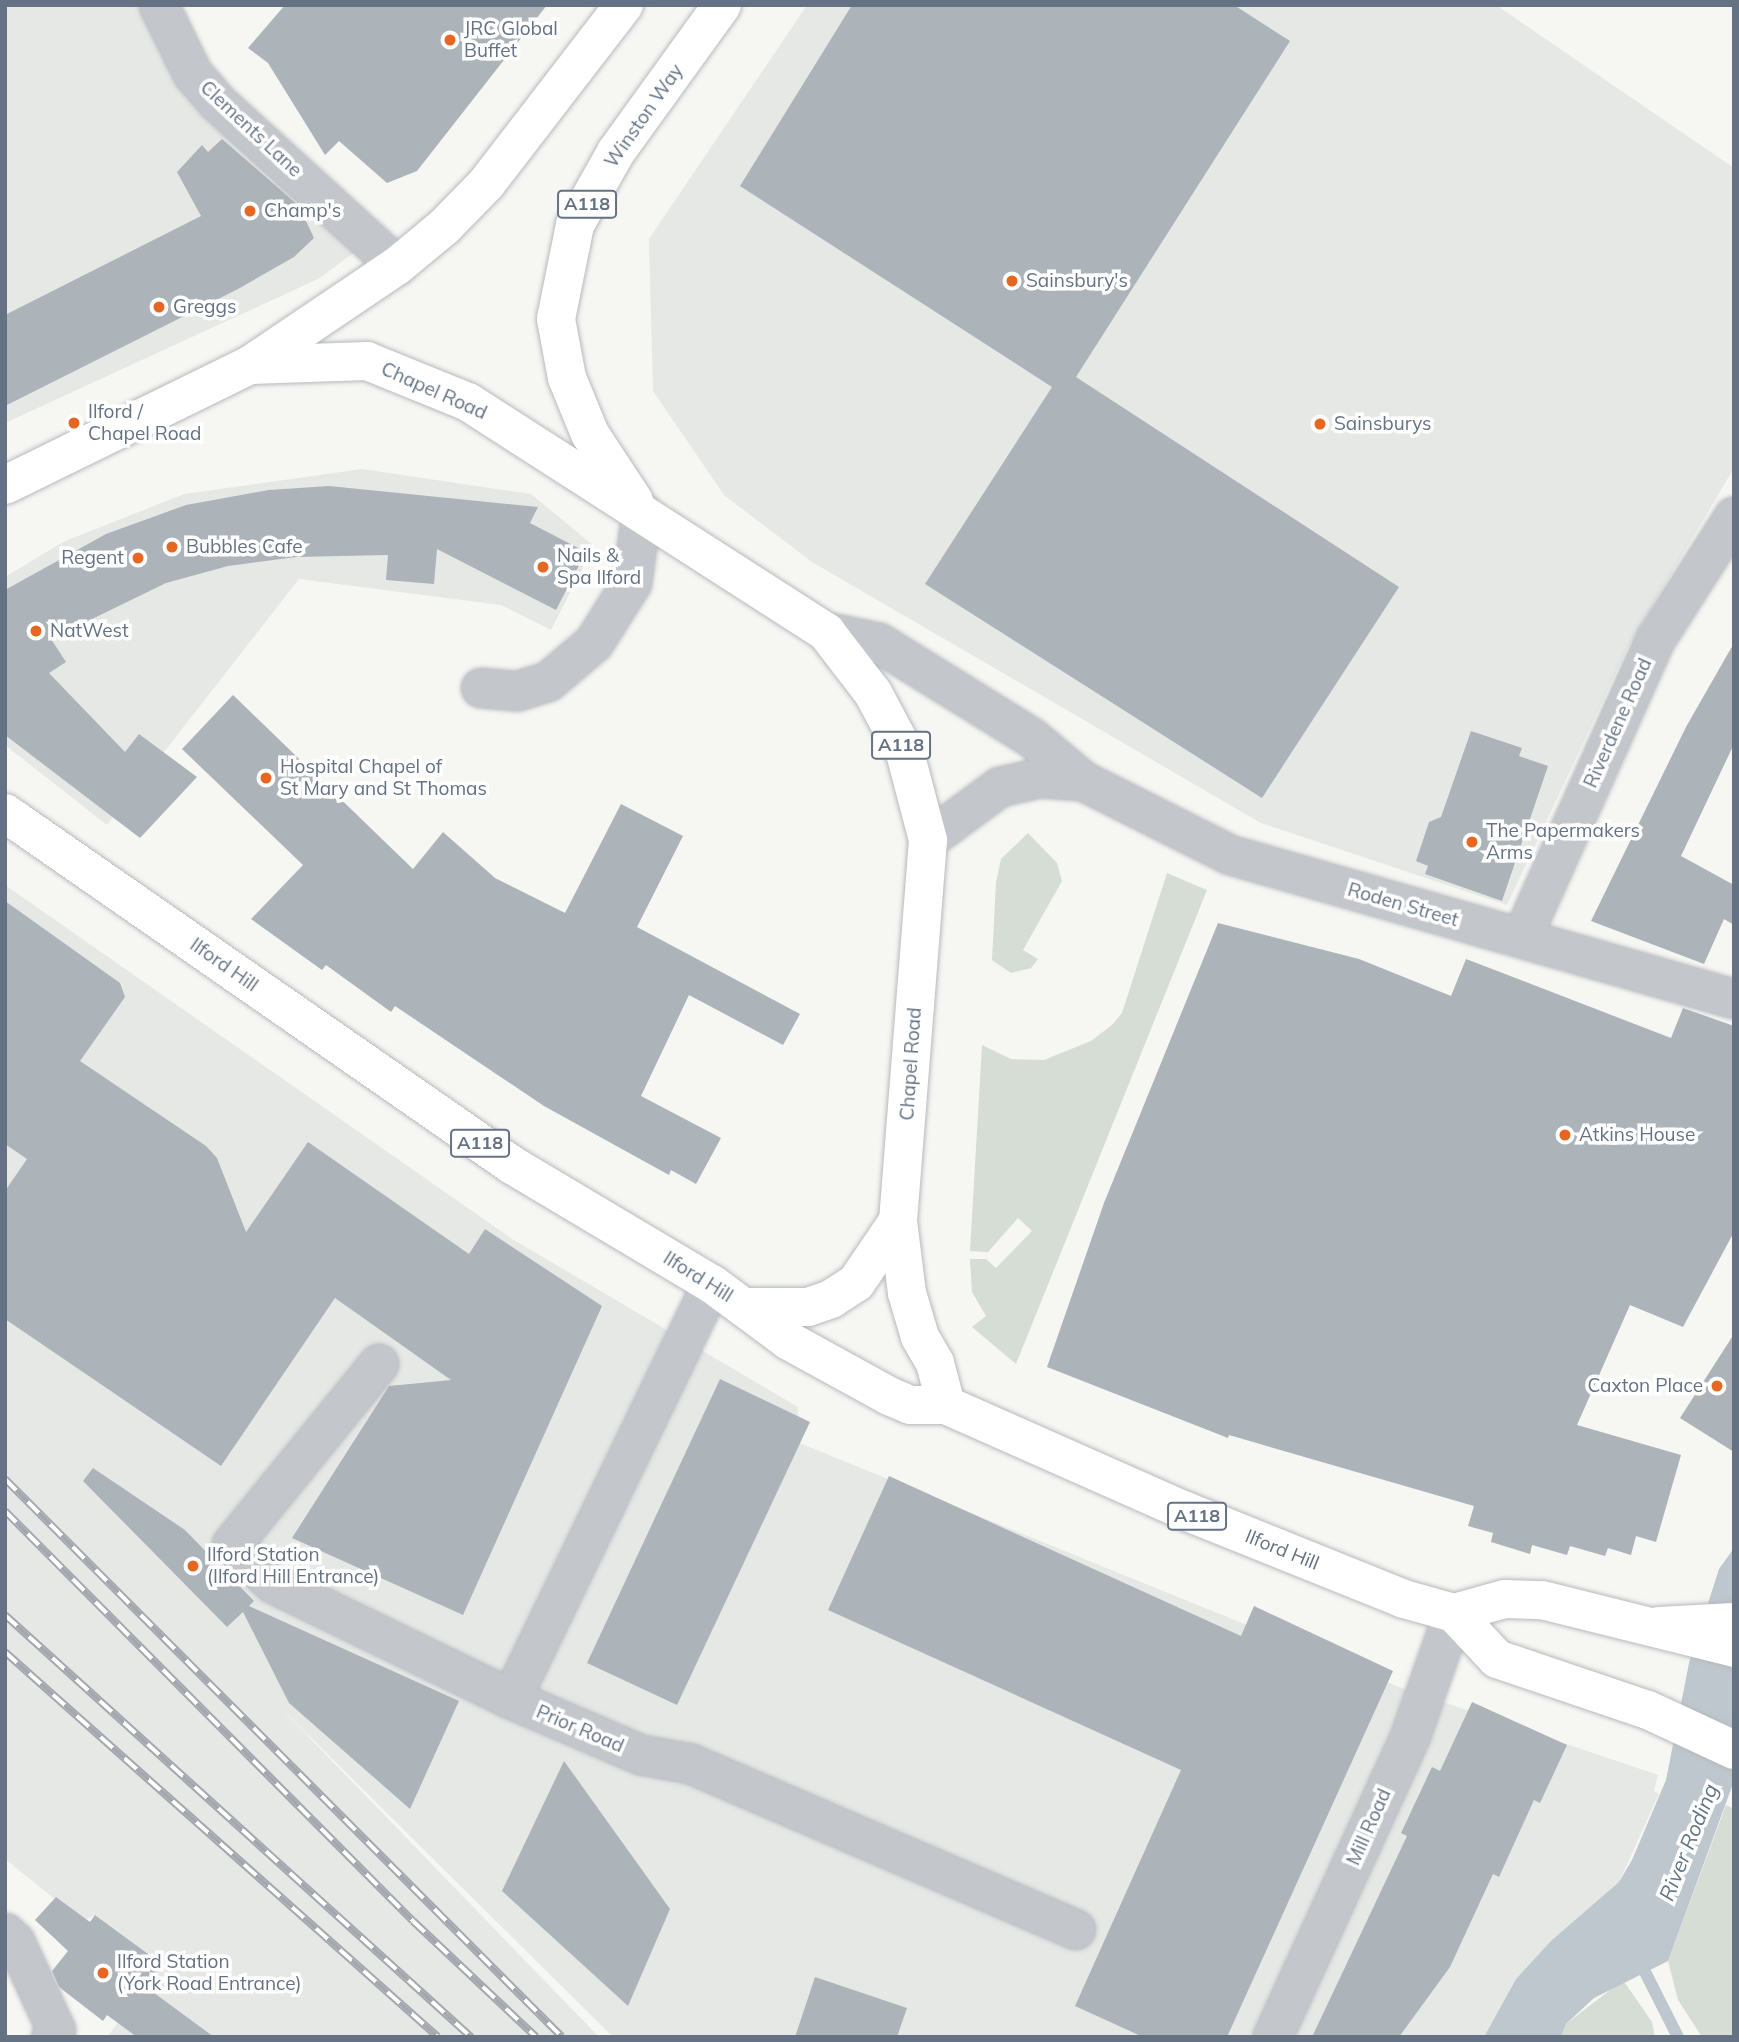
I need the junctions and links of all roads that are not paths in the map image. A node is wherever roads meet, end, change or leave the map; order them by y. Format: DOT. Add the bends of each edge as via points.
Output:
graph roads {
  1 [pos="159,5"];
  2 [pos="624,5"];
  3 [pos="722,5"];
  4 [pos="397,266"];
  5 [pos="250,365"];
  6 [pos="5,485"];
  7 [pos="642,512"];
  8 [pos="1734,517"];
  9 [pos="826,632"];
  10 [pos="481,688"];
  11 [pos="1083,781"];
  12 [pos="5,813"];
  13 [pos="928,840"];
  14 [pos="1522,938"];
  15 [pos="1734,999"];
  16 [pos="898,1221"];
  17 [pos="712,1284"];
  18 [pos="745,1307"];
  19 [pos="379,1364"];
  20 [pos="946,1405"];
  21 [pos="1454,1613"];
  22 [pos="1734,1622"];
  23 [pos="1660,1626"];
  24 [pos="1734,1648"];
  25 [pos="511,1699"];
  26 [pos="1734,1750"];
  27 [pos="1076,1930"];
  28 [pos="5,1932"];
  29 [pos="50,2037"];
  30 [pos="1273,2037"];
  1 -- 4 [label="street, Clements Lane" via="193,74 218,102"];
  2 -- 4 [label="main road, A118" via="486,184"];
  3 -- 7 [label="main road, Winston Way / A118" via="616,152 575,225 556,319 567,379 590,434"];
  4 -- 5 [label="main road, A118"];
  5 -- 6 [label="main road, Chapel Road / A118"];
  5 -- 7 [label="main road, Chapel Road / A118" via="367,361 468,402"];
  7 -- 9 [label="main road, A118"];
  7 -- 10 [label="street" via="632,583 594,643 548,682 517,691"];
  8 -- 14 [label="street, Riverdene Road" via="1656,639"];
  9 -- 11 [label="street, Roden Street" via="878,643 1032,738"];
  9 -- 13 [label="main road, A118" via="873,693 905,754"];
  11 -- 13 [label="street, Roden Street" via="1040,778 1000,786"];
  11 -- 14 [label="street, Roden Street" via="1230,855"];
  12 -- 17 [label="main road, Ilford Hill / A118" via="512,1165"];
  13 -- 16 [label="main road, Chapel Road / A118"];
  14 -- 15 [label="street, Roden Street"];
  16 -- 18 [label="main road, Chapel Road / A118" via="856,1283 831,1299 808,1307"];
  16 -- 20 [label="main road, Chapel Road / A118" via="907,1293"];
  17 -- 18 [label="main road, Ilford Hill / A118"];
  17 -- 25 [label="street, Prior Road"];
  18 -- 20 [label="main road, Ilford Hill / A118" via="789,1340 889,1396 910,1405"];
  19 -- 25 [label="street" via="232,1545 274,1584"];
  20 -- 21 [label="main road, Ilford Hill / A118" via="1183,1510 1384,1591"];
  21 -- 23 [label="main road" via="1505,1599 1542,1600"];
  21 -- 26 [label="main road, Ilford Hill / A118" via="1497,1659 1648,1710"];
  21 -- 30 [label="street, Mill Road" via="1411,1735"];
  22 -- 23 [label="main road"];
  23 -- 24 [label="main road"];
  25 -- 27 [label="street, Prior Road" via="641,1755 691,1763"];
  28 -- 29 [label="street" via="15,1941 55,2030"];
}
